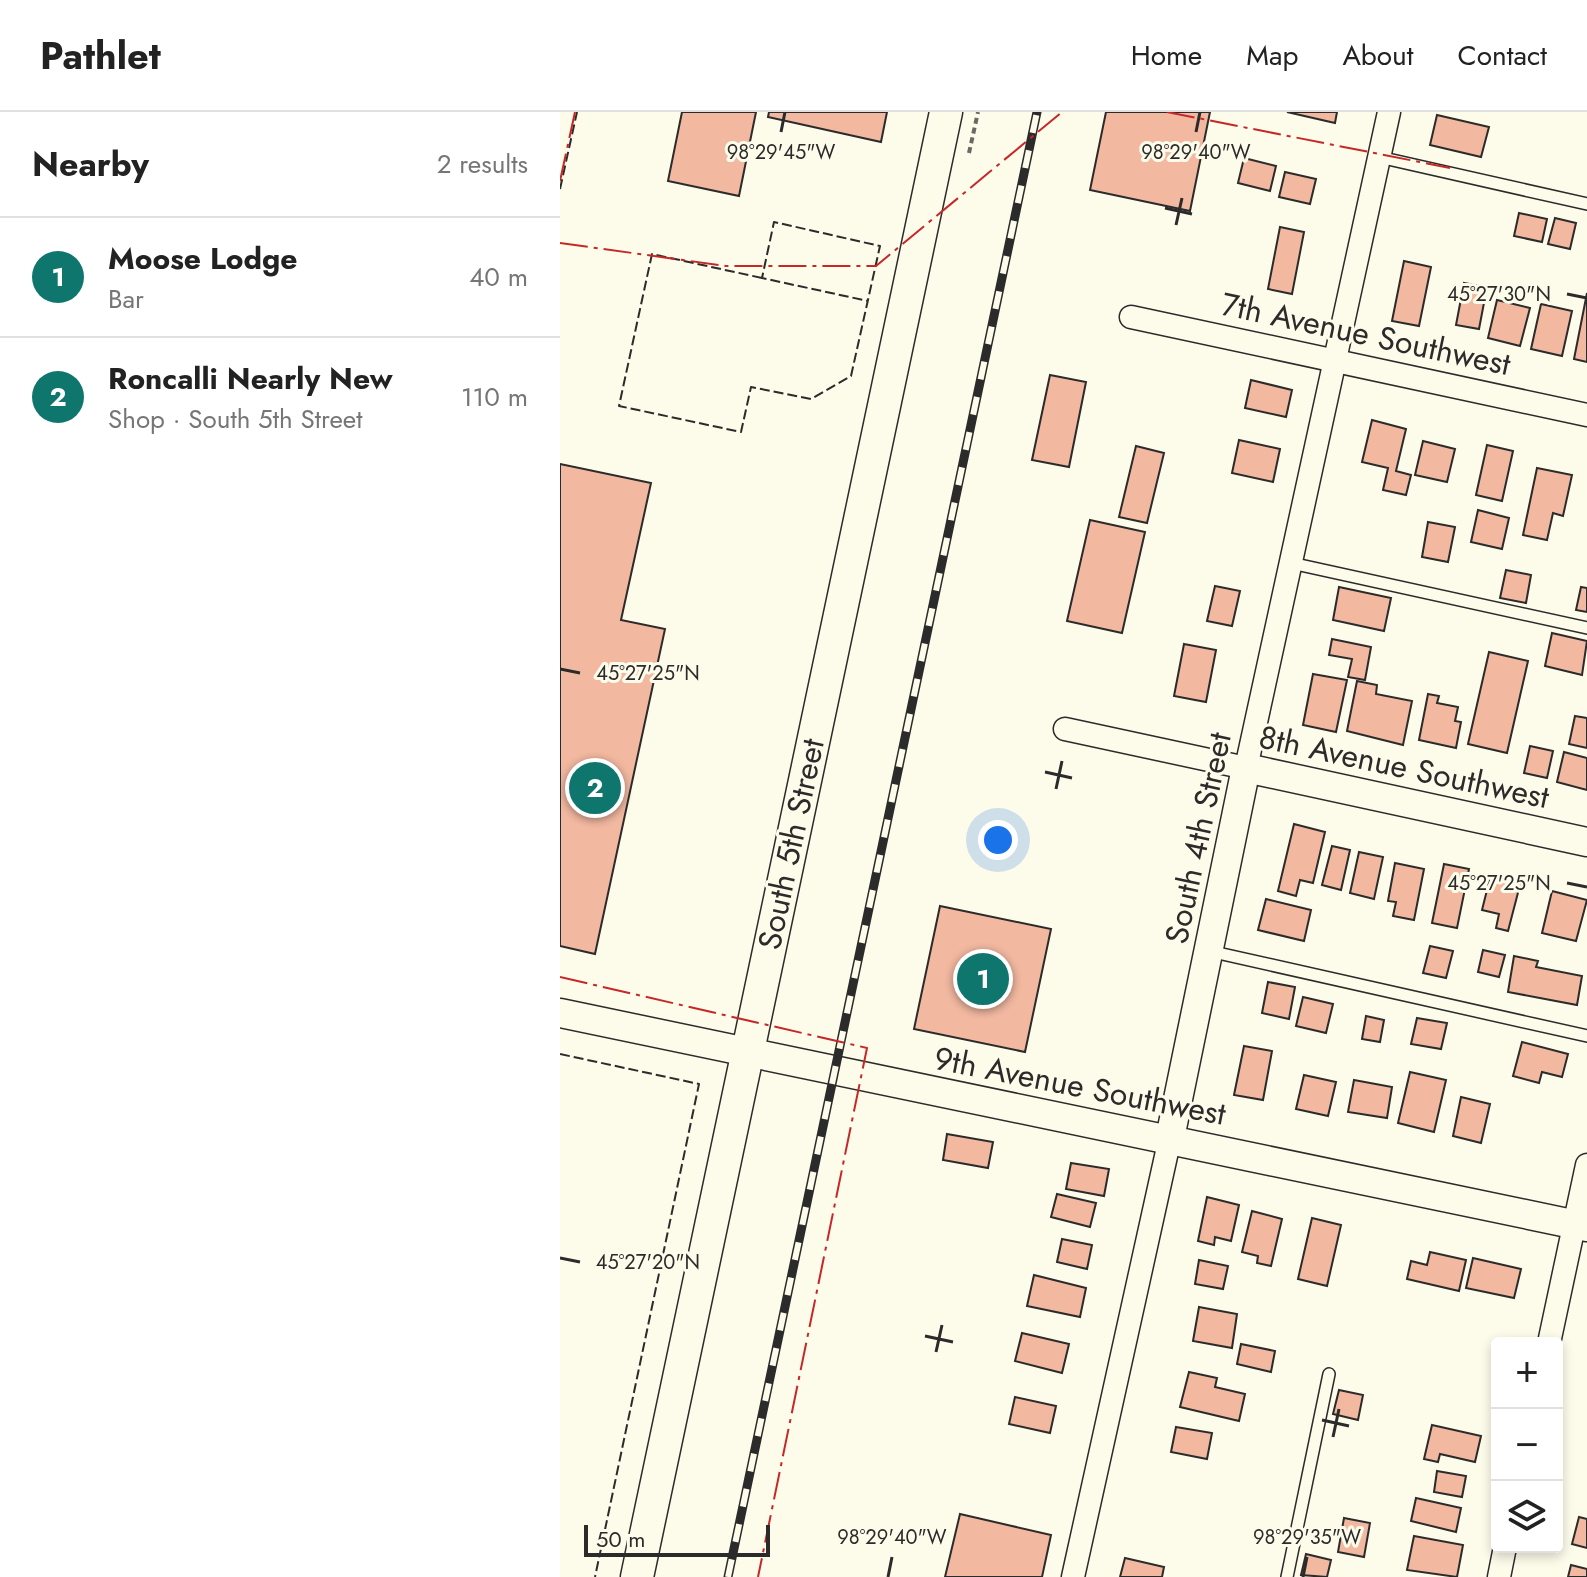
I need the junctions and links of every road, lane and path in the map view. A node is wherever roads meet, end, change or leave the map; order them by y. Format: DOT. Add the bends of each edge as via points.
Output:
graph roads {
  1 [pos="946,112"];
  2 [pos="1389,112"];
  3 [pos="1379,157"];
  4 [pos="1587,204"];
  5 [pos="1131,317"];
  6 [pos="1335,360"];
  7 [pos="1587,415"];
  8 [pos="1291,563"];
  9 [pos="1587,628"];
  10 [pos="1065,729"];
  11 [pos="1246,768"];
  12 [pos="1587,842"];
  13 [pos="1209,951"];
  14 [pos="560,1013"];
  15 [pos="1587,1036"];
  16 [pos="747,1054"];
  17 [pos="1170,1138"];
  18 [pos="1587,1165"];
  19 [pos="1580,1225"];
  20 [pos="1551,1337"];
  21 [pos="1329,1374"];
  22 [pos="1504,1553"];
  23 [pos="637,1577"];
  24 [pos="1073,1577"];
  25 [pos="1287,1577"];
  26 [pos="1499,1577"];
  1 -- 16 [label="main road, South 5th Street"];
  2 -- 3 [label="street, South 4th Street"];
  3 -- 4 [label="lane"];
  3 -- 6 [label="street, South 4th Street"];
  5 -- 6 [label="street, 7th Avenue Southwest"];
  6 -- 7 [label="street, 7th Avenue Southwest"];
  6 -- 8 [label="street, South 4th Street"];
  8 -- 9 [label="lane"];
  8 -- 11 [label="street, South 4th Street"];
  10 -- 11 [label="street, 8th Avenue Southwest"];
  11 -- 12 [label="street, 8th Avenue Southwest"];
  11 -- 13 [label="street, South 4th Street"];
  13 -- 15 [label="lane"];
  13 -- 17 [label="street, South 4th Street"];
  14 -- 16 [label="street, 9th Avenue Southwest"];
  16 -- 17 [label="street, 9th Avenue Southwest"];
  16 -- 23 [label="main road, South 5th Street"];
  17 -- 19 [label="street, 9th Avenue Southwest"];
  17 -- 24 [label="street, South 4th Street"];
  18 -- 19 [label="street"];
  19 -- 20 [label="street"];
  21 -- 25 [label="lane"];
  22 -- 26 [label="street"];
}
